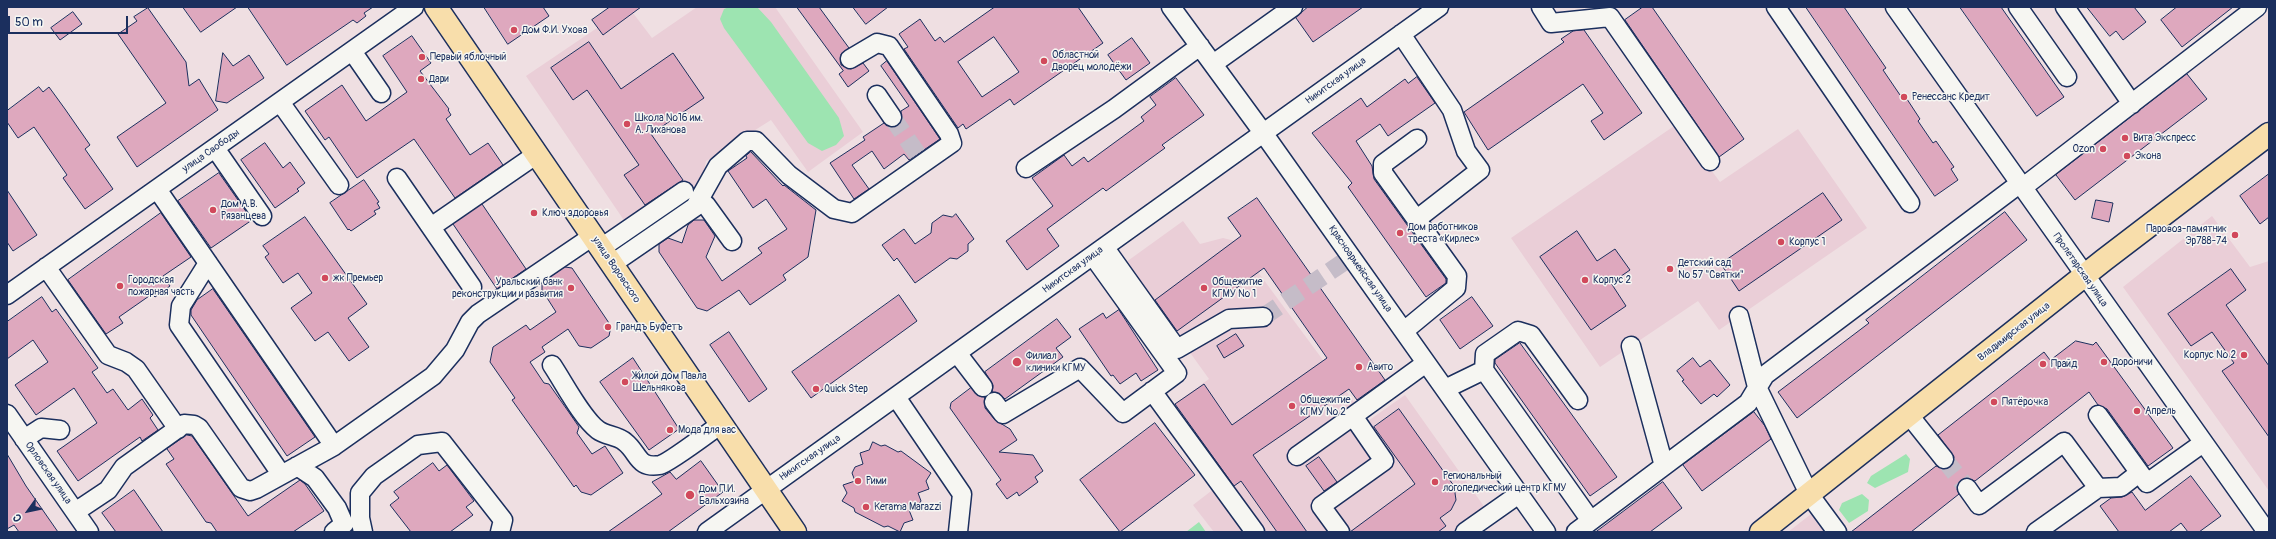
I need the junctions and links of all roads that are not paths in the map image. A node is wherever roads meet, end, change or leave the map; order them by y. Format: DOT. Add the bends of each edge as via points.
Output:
graph roads {
  1 [pos="414,7"];
  2 [pos="436,7"];
  3 [pos="1171,7"];
  4 [pos="1293,7"];
  5 [pos="1439,7"];
  6 [pos="1541,7"];
  7 [pos="1776,7"];
  8 [pos="1895,7"];
  9 [pos="2018,7"];
  10 [pos="2066,7"];
  11 [pos="2257,7"];
  12 [pos="1401,34"];
  13 [pos="1200,46"];
  14 [pos="352,51"];
  15 [pos="850,59"];
  16 [pos="1213,64"];
  17 [pos="2067,77"];
  18 [pos="381,93"];
  19 [pos="877,95"];
  20 [pos="280,102"];
  21 [pos="2132,104"];
  22 [pos="892,117"];
  23 [pos="1264,134"];
  24 [pos="2269,134"];
  25 [pos="1417,139"];
  26 [pos="215,148"];
  27 [pos="537,154"];
  28 [pos="1710,161"];
  29 [pos="1026,168"];
  30 [pos="397,178"];
  31 [pos="339,185"];
  32 [pos="2020,186"];
  33 [pos="157,189"];
  34 [pos="684,191"];
  35 [pos="697,204"];
  36 [pos="1910,204"];
  37 [pos="262,216"];
  38 [pos="1417,219"];
  39 [pos="431,227"];
  40 [pos="732,241"];
  41 [pos="602,249"];
  42 [pos="1099,252"];
  43 [pos="208,263"];
  44 [pos="46,267"];
  45 [pos="2084,277"];
  46 [pos="472,287"];
  47 [pos="7,295"];
  48 [pos="1739,316"];
  49 [pos="1263,317"];
  50 [pos="1404,331"];
  51 [pos="1631,346"];
  52 [pos="957,353"];
  53 [pos="1426,363"];
  54 [pos="552,365"];
  55 [pos="1484,370"];
  56 [pos="983,387"];
  57 [pos="1758,387"];
  58 [pos="1445,389"];
  59 [pos="1152,392"];
  60 [pos="896,397"];
  61 [pos="1578,400"];
  62 [pos="994,402"];
  63 [pos="7,414"];
  64 [pos="1909,415"];
  65 [pos="1353,416"];
  66 [pos="2098,416"];
  67 [pos="721,424"];
  68 [pos="178,429"];
  69 [pos="60,430"];
  70 [pos="24,439"];
  71 [pos="2203,443"];
  72 [pos="334,446"];
  73 [pos="1297,456"];
  74 [pos="1944,459"];
  75 [pos="1664,466"];
  76 [pos="289,470"];
  77 [pos="2139,473"];
  78 [pos="1967,488"];
  79 [pos="2098,488"];
  80 [pos="766,489"];
  81 [pos="1519,494"];
  82 [pos="1809,494"];
  83 [pos="76,512"];
  84 [pos="1591,521"];
  85 [pos="89,532"];
  86 [pos="334,532"];
  87 [pos="363,532"];
  88 [pos="500,532"];
  89 [pos="707,532"];
  90 [pos="795,532"];
  91 [pos="958,532"];
  92 [pos="1255,532"];
  93 [pos="1340,532"];
  94 [pos="1465,532"];
  95 [pos="1546,532"];
  96 [pos="1576,532"];
  97 [pos="1761,532"];
  98 [pos="1837,532"];
  99 [pos="2036,532"];
  100 [pos="2267,532"];
  1 -- 14 [label="street, улица Свободы"];
  2 -- 27 [label="main road, улица Воровского"];
  3 -- 13 [label="street, Красноармейская улица"];
  4 -- 16 [label="street"];
  5 -- 12 [label="street, Никитская улица"];
  6 -- 28 [label="street" via="1551,22 1610,17"];
  7 -- 36 [label="street"];
  8 -- 32 [label="street, Пролетарская улица"];
  9 -- 17 [label="street"];
  10 -- 21 [label="street"];
  11 -- 21 [label="street"];
  12 -- 23 [label="street, Никитская улица"];
  12 -- 38 [label="street" via="1449,105 1466,151 1480,170"];
  13 -- 16 [label="street, Красноармейская улица"];
  13 -- 29 [label="street" via="1114,109"];
  14 -- 18 [label="street"];
  14 -- 20 [label="street, улица Свободы"];
  15 -- 35 [label="street" via="877,43 889,46 949,134 952,143 922,161 852,213 834,209 789,175 756,141 747,141 718,166"];
  16 -- 23 [label="street, Красноармейская улица"];
  19 -- 22 [label="street"];
  20 -- 26 [label="street, улица Свободы"];
  20 -- 31 [label="street"];
  21 -- 32 [label="street"];
  23 -- 42 [label="street, Никитская улица"];
  23 -- 50 [label="street, Красноармейская улица"];
  24 -- 45 [label="main road, Владимирская улица"];
  25 -- 38 [label="street" via="1384,164 1383,173"];
  26 -- 33 [label="street, улица Свободы"];
  26 -- 37 [label="street"];
  27 -- 39 [label="street"];
  27 -- 41 [label="main road, улица Воровского"];
  30 -- 39 [label="street"];
  32 -- 45 [label="street, Пролетарская улица"];
  32 -- 57 [label="street" via="1765,375"];
  33 -- 43 [label="street"];
  33 -- 44 [label="street, улица Свободы"];
  34 -- 41 [label="street"];
  35 -- 40 [label="street" via="706,205"];
  35 -- 41 [label="street" via="681,218"];
  38 -- 50 [label="street" via="1457,276 1456,288"];
  39 -- 46 [label="street"];
  41 -- 67 [label="main road, улица Воровского"];
  41 -- 72 [label="street" via="478,314 466,328 455,350 433,376"];
  42 -- 49 [label="street" via="1177,349 1229,319"];
  42 -- 52 [label="street, Никитская улица"];
  42 -- 59 [label="street" via="1177,373"];
  43 -- 72 [label="street"];
  43 -- 76 [label="street" via="182,306 178,325"];
  44 -- 47 [label="street, улица Свободы"];
  44 -- 68 [label="street" via="108,355 136,369"];
  45 -- 64 [label="main road, Владимирская улица"];
  45 -- 71 [label="street, Пролетарская улица"];
  48 -- 57 [label="street"];
  50 -- 53 [label="street, Красноармейская улица"];
  51 -- 75 [label="street"];
  52 -- 56 [label="street"];
  52 -- 60 [label="street, Никитская улица"];
  53 -- 58 [label="street, Красноармейская улица"];
  53 -- 65 [label="street"];
  54 -- 67 [label="street" via="592,424 602,432 622,440 646,465 662,465"];
  55 -- 58 [label="street"];
  55 -- 61 [label="street" via="1485,354 1518,331 1531,335"];
  55 -- 84 [label="street"];
  57 -- 75 [label="street" via="1748,403"];
  57 -- 82 [label="street"];
  58 -- 81 [label="street, Красноармейская улица"];
  59 -- 62 [label="street" via="1123,414 1080,368 1003,414"];
  59 -- 92 [label="street"];
  60 -- 80 [label="street, Никитская улица"];
  60 -- 91 [label="street" via="962,494"];
  63 -- 70 [label="street, Орловская улица"];
  64 -- 74 [label="street"];
  64 -- 82 [label="main road, Владимирская улица"];
  65 -- 73 [label="street"];
  65 -- 93 [label="street" via="1384,461 1321,506"];
  66 -- 77 [label="street"];
  67 -- 80 [label="main road, улица Воровского"];
  68 -- 76 [label="street" via="189,424 199,428 241,488 245,490 256,489"];
  68 -- 83 [label="street" via="124,467 108,490"];
  69 -- 70 [label="street" via="41,428"];
  70 -- 83 [label="street, Орловская улица"];
  71 -- 77 [label="street" via="2147,483"];
  71 -- 100 [label="street, Пролетарская улица"];
  72 -- 76 [label="street"];
  75 -- 84 [label="street"];
  76 -- 86 [label="street" via="316,478 344,524"];
  77 -- 79 [label="street" via="2121,487"];
  78 -- 79 [label="street" via="1979,505 2064,442"];
  79 -- 99 [label="street"];
  80 -- 89 [label="street, Никитская улица"];
  80 -- 90 [label="main road, улица Воровского"];
  81 -- 94 [label="street"];
  81 -- 95 [label="street, Красноармейская улица"];
  82 -- 97 [label="main road, Владимирская улица"];
  82 -- 98 [label="street"];
  83 -- 85 [label="street, Орловская улица"];
  84 -- 96 [label="street"];
  87 -- 88 [label="street" via="360,493 374,476 418,445 442,442 503,520"];
}
